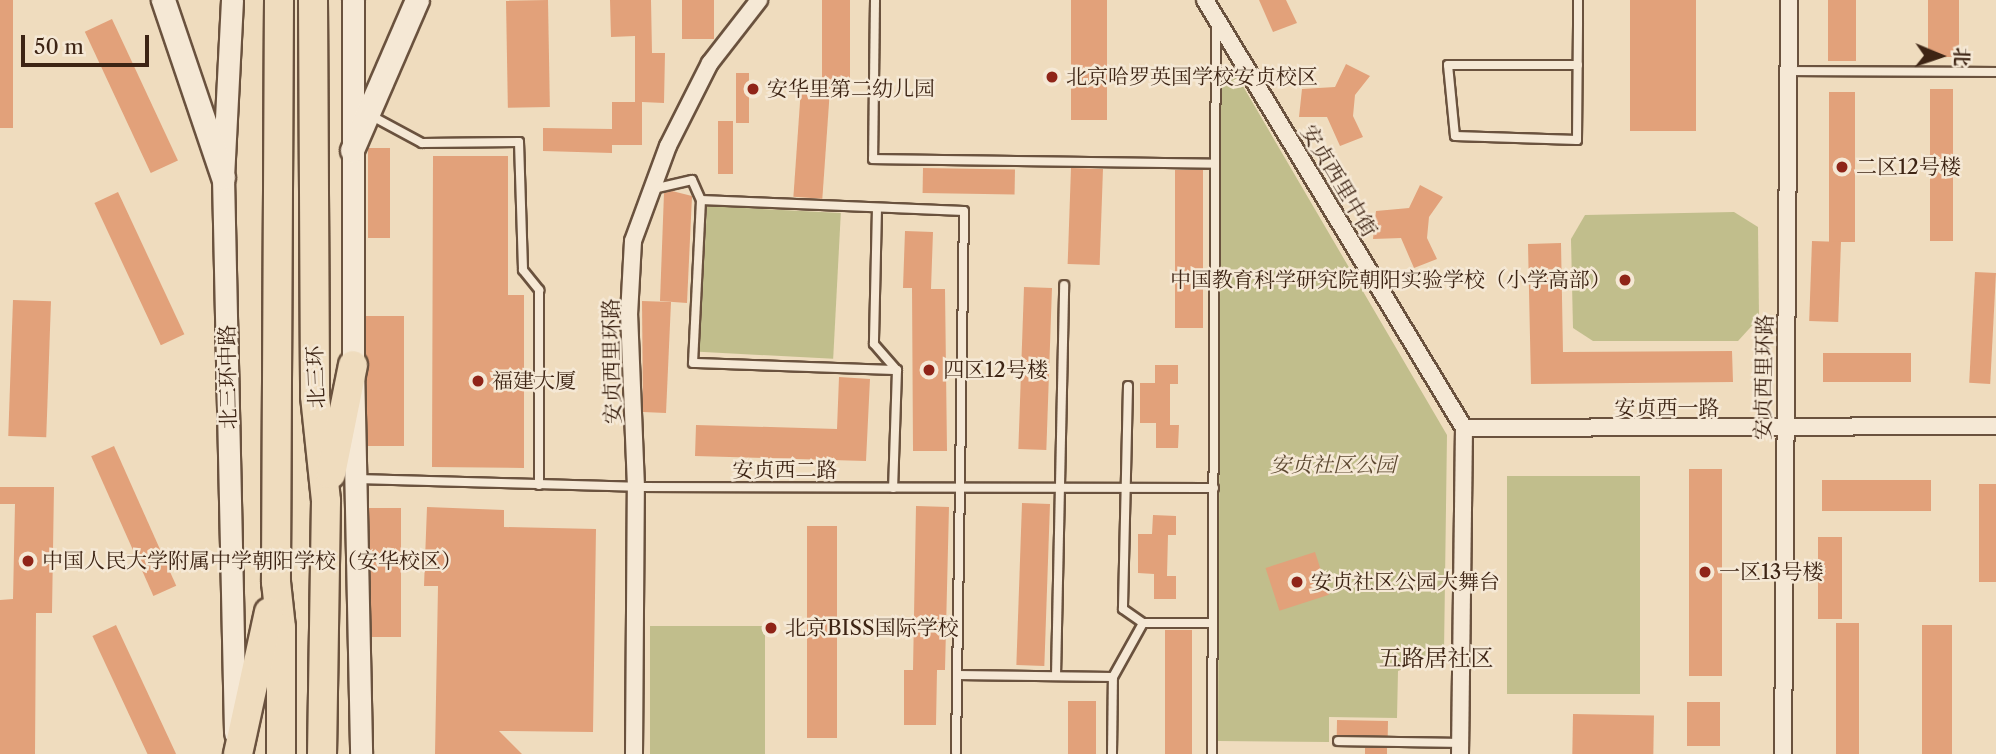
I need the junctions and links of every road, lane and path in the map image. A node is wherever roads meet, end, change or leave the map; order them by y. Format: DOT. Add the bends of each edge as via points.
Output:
graph roads {
  1 [pos="163,0"];
  2 [pos="232,0"];
  3 [pos="279,0"];
  4 [pos="313,0"];
  5 [pos="353,0"];
  6 [pos="417,0"];
  7 [pos="759,0"];
  8 [pos="875,0"];
  9 [pos="1205,0"];
  10 [pos="1578,0"];
  11 [pos="1789,0"];
  12 [pos="1216,18"];
  13 [pos="1577,65"];
  14 [pos="1788,71"];
  15 [pos="1996,72"];
  16 [pos="361,109"];
  17 [pos="352,150"];
  18 [pos="1216,164"];
  19 [pos="223,177"];
  20 [pos="653,189"];
  21 [pos="701,200"];
  22 [pos="877,208"];
  23 [pos="1064,285"];
  24 [pos="354,365"];
  25 [pos="897,370"];
  26 [pos="1128,386"];
  27 [pos="1996,426"];
  28 [pos="1464,428"];
  29 [pos="1784,429"];
  30 [pos="357,479"];
  31 [pos="539,485"];
  32 [pos="636,487"];
  33 [pos="893,488"];
  34 [pos="1214,488"];
  35 [pos="326,501"];
  36 [pos="276,582"];
  37 [pos="1143,623"];
  38 [pos="1213,623"];
  39 [pos="957,675"];
  40 [pos="1056,676"];
  41 [pos="1113,677"];
  42 [pos="1338,741"];
  43 [pos="1460,748"];
  44 [pos="956,753"];
  45 [pos="237,754"];
  46 [pos="281,754"];
  47 [pos="322,754"];
  48 [pos="361,754"];
  49 [pos="634,754"];
  50 [pos="1112,754"];
  51 [pos="1212,754"];
  52 [pos="1783,754"];
  1 -- 19 [label="main road"];
  2 -- 19 [label="street, 北三环中路"];
  3 -- 36 [label="highway, 北三环"];
  4 -- 35 [label="highway, 北三环" via="315,396"];
  5 -- 16 [label="street"];
  6 -- 16 [label="main road"];
  7 -- 20 [label="street, 安贞西里环路" via="710,62 668,146"];
  8 -- 18 [label="lane" via="873,159"];
  9 -- 12 [label="street, 安贞西里中街"];
  10 -- 13 [label="lane"];
  11 -- 14 [label="street, 安贞西里环路"];
  12 -- 18 [label="lane"];
  12 -- 28 [label="street, 安贞西里中街"];
  13 -- 13 [label="lane" via="1577,140 1455,136 1448,65"];
  14 -- 15 [label="lane"];
  14 -- 29 [label="street, 安贞西里环路"];
  16 -- 17 [label="main road"];
  16 -- 31 [label="lane" via="422,143 519,142 523,270 539,290"];
  17 -- 24 [label="street"];
  18 -- 34 [label="lane"];
  19 -- 45 [label="street, 北三环中路"];
  20 -- 21 [label="lane" via="692,180"];
  20 -- 32 [label="street, 安贞西里环路" via="634,241 631,290"];
  21 -- 22 [label="lane"];
  21 -- 25 [label="lane" via="693,363"];
  22 -- 25 [label="lane" via="874,344"];
  22 -- 39 [label="lane" via="964,211"];
  23 -- 40 [label="lane"];
  24 -- 30 [label="street"];
  24 -- 35 [label="highway"];
  25 -- 33 [label="lane"];
  26 -- 37 [label="lane" via="1123,609"];
  27 -- 29 [label="street, 安贞西一路"];
  28 -- 29 [label="street, 安贞西一路"];
  28 -- 43 [label="street"];
  29 -- 52 [label="street, 安贞西里环路"];
  30 -- 31 [label="lane, 安贞西二路"];
  30 -- 48 [label="street"];
  31 -- 32 [label="lane, 安贞西二路"];
  32 -- 33 [label="lane, 安贞西二路"];
  32 -- 49 [label="street, 安贞西里环路"];
  33 -- 34 [label="lane, 安贞西二路"];
  34 -- 38 [label="lane"];
  35 -- 47 [label="highway, 北三环"];
  36 -- 45 [label="highway"];
  36 -- 46 [label="highway, 北三环" via="281,628"];
  37 -- 38 [label="lane"];
  37 -- 41 [label="lane"];
  38 -- 51 [label="lane"];
  39 -- 40 [label="lane"];
  39 -- 44 [label="lane"];
  40 -- 41 [label="lane"];
  41 -- 50 [label="lane"];
  42 -- 43 [label="lane"];
}
